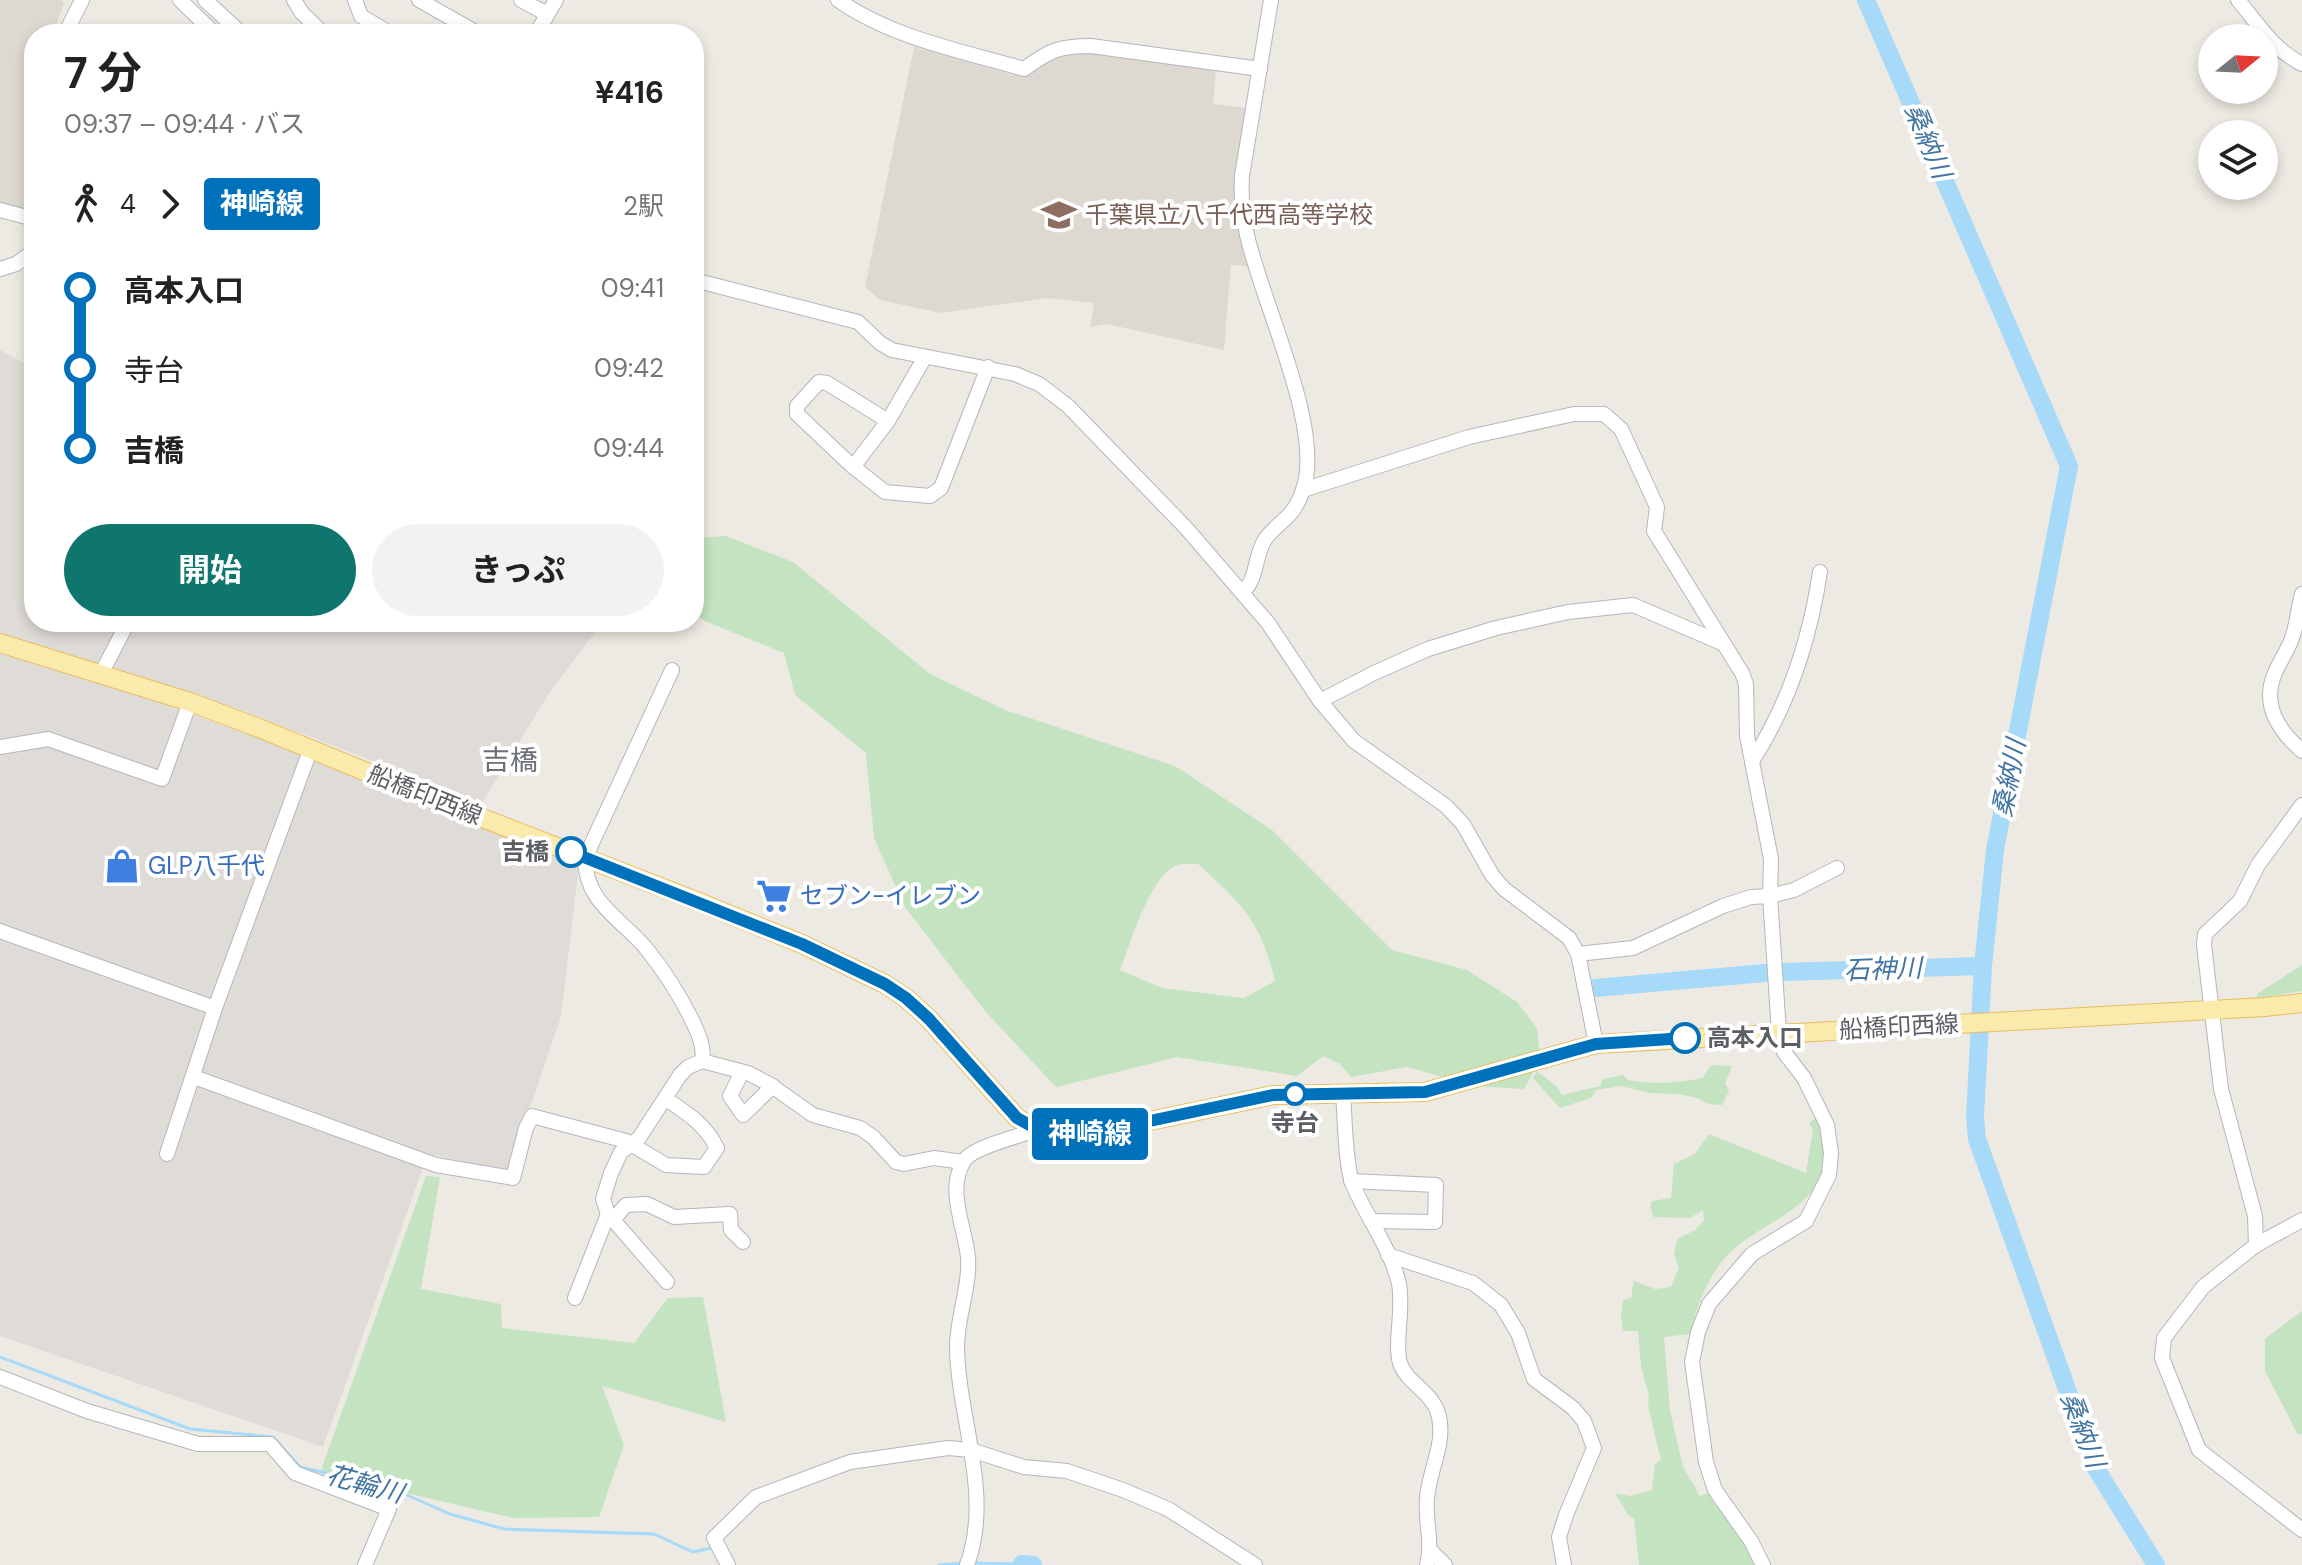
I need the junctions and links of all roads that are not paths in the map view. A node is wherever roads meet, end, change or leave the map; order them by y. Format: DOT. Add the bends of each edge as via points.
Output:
graph roads {
  1 [pos="180,0"];
  2 [pos="205,0"];
  3 [pos="355,0"];
  4 [pos="419,0"];
  5 [pos="521,0"];
  6 [pos="556,0"];
  7 [pos="838,0"];
  8 [pos="1271,0"];
  9 [pos="2238,0"];
  10 [pos="296,1"];
  11 [pos="77,2"];
  12 [pos="547,14"];
  13 [pos="69,24"];
  14 [pos="205,24"];
  15 [pos="231,24"];
  16 [pos="314,24"];
  17 [pos="374,24"];
  18 [pos="461,24"];
  19 [pos="542,24"];
  20 [pos="2302,64"];
  21 [pos="1260,66"];
  22 [pos="0,210"];
  23 [pos="24,216"];
  24 [pos="24,258"];
  25 [pos="0,269"];
  26 [pos="704,283"];
  27 [pos="925,357"];
  28 [pos="988,367"];
  29 [pos="888,421"];
  30 [pos="853,467"];
  31 [pos="1303,490"];
  32 [pos="1820,572"];
  33 [pos="1242,592"];
  34 [pos="2302,594"];
  35 [pos="123,632"];
  36 [pos="0,643"];
  37 [pos="1724,644"];
  38 [pos="672,670"];
  39 [pos="101,674"];
  40 [pos="1320,701"];
  41 [pos="190,702"];
  42 [pos="0,747"];
  43 [pos="311,748"];
  44 [pos="2302,751"];
  45 [pos="1752,761"];
  46 [pos="2302,805"];
  47 [pos="585,858"];
  48 [pos="1837,868"];
  49 [pos="1770,896"];
  50 [pos="0,931"];
  51 [pos="1578,954"];
  52 [pos="2302,1003"];
  53 [pos="215,1008"];
  54 [pos="2212,1009"];
  55 [pos="1779,1033"];
  56 [pos="1596,1044"];
  57 [pos="702,1061"];
  58 [pos="742,1072"];
  59 [pos="194,1077"];
  60 [pos="773,1086"];
  61 [pos="1343,1094"];
  62 [pos="666,1099"];
  63 [pos="1036,1130"];
  64 [pos="631,1144"];
  65 [pos="167,1154"];
  66 [pos="963,1162"];
  67 [pos="1351,1181"];
  68 [pos="611,1217"];
  69 [pos="2302,1220"];
  70 [pos="1371,1221"];
  71 [pos="743,1242"];
  72 [pos="2256,1245"];
  73 [pos="1388,1255"];
  74 [pos="667,1282"];
  75 [pos="575,1298"];
  76 [pos="0,1377"];
  77 [pos="971,1450"];
  78 [pos="2302,1530"];
  79 [pos="1429,1558"];
  80 [pos="365,1565"];
  81 [pos="728,1565"];
  82 [pos="967,1565"];
  83 [pos="1255,1565"];
  84 [pos="1445,1565"];
  85 [pos="1564,1565"];
  86 [pos="1763,1565"];
  1 -- 14 [label="street"];
  2 -- 15 [label="street"];
  3 -- 17 [label="street" via="361,16"];
  4 -- 18 [label="street"];
  5 -- 12 [label="street"];
  6 -- 12 [label="street"];
  7 -- 21 [label="street" via="910,36 1024,69 1064,46"];
  8 -- 21 [label="street"];
  9 -- 20 [label="street" via="2271,41"];
  10 -- 16 [label="street"];
  11 -- 13 [label="street"];
  12 -- 19 [label="street"];
  21 -- 31 [label="street" via="1241,196 1256,268 1296,391 1308,449"];
  22 -- 23 [label="street"];
  24 -- 25 [label="street"];
  26 -- 27 [label="street" via="858,322 892,350"];
  27 -- 28 [label="street"];
  27 -- 29 [label="street"];
  28 -- 30 [label="street" via="941,488 930,496 885,492"];
  28 -- 33 [label="street" via="1039,384 1068,406"];
  29 -- 30 [label="street"];
  29 -- 30 [label="street" via="827,383 819,382 797,406 797,414"];
  31 -- 33 [label="street" via="1292,515 1261,546 1249,587"];
  31 -- 37 [label="street" via="1469,437 1574,414 1604,414 1621,429 1657,507 1654,531"];
  32 -- 45 [label="street" via="1783,707"];
  33 -- 40 [label="street"];
  34 -- 44 [label="street" via="2291,642 2271,686 2279,729"];
  35 -- 39 [label="street"];
  36 -- 39 [label="main road, 船橋印西線"];
  37 -- 40 [label="street" via="1633,605 1568,612 1428,649"];
  37 -- 45 [label="street" via="1746,684"];
  38 -- 47 [label="street"];
  39 -- 41 [label="main road, 船橋印西線"];
  40 -- 51 [label="street" via="1354,741 1446,806 1504,889 1569,938"];
  41 -- 42 [label="street" via="162,779 48,739"];
  41 -- 43 [label="main road, 船橋印西線"];
  43 -- 47 [label="main road, 船橋印西線"];
  43 -- 53 [label="street"];
  45 -- 49 [label="street" via="1771,859"];
  46 -- 54 [label="street" via="2258,865 2240,901 2205,934"];
  47 -- 57 [label="street" via="591,888 646,949 686,1009 699,1036"];
  47 -- 63 [label="main road, 船橋印西線" via="802,944 885,984 929,1019 1017,1118"];
  48 -- 49 [label="street"];
  49 -- 51 [label="street" via="1723,906 1633,948"];
  49 -- 55 [label="street"];
  50 -- 53 [label="street"];
  51 -- 56 [label="street"];
  52 -- 54 [label="main road, 船橋印西線"];
  53 -- 59 [label="street"];
  54 -- 55 [label="main road, 船橋印西線"];
  54 -- 72 [label="street" via="2224,1105 2255,1216"];
  55 -- 56 [label="main road, 船橋印西線"];
  55 -- 86 [label="street" via="1784,1052 1804,1078 1827,1125 1829,1175 1806,1221 1752,1254 1709,1304 1692,1362 1715,1490"];
  56 -- 61 [label="main road, 船橋印西線" via="1425,1092"];
  57 -- 58 [label="street"];
  57 -- 62 [label="street" via="680,1075"];
  58 -- 60 [label="street"];
  58 -- 60 [label="street" via="730,1096 743,1115"];
  59 -- 64 [label="street" via="436,1165 483,1174 513,1178 532,1116"];
  59 -- 65 [label="street"];
  60 -- 66 [label="street" via="813,1115 860,1128 896,1162"];
  61 -- 63 [label="main road, 船橋印西線" via="1251,1098 1088,1134"];
  61 -- 67 [label="street"];
  62 -- 64 [label="street"];
  62 -- 64 [label="street" via="710,1135 717,1148 704,1167 666,1165"];
  63 -- 66 [label="street" via="977,1150"];
  64 -- 68 [label="street" via="621,1152 603,1199"];
  66 -- 77 [label="street" via="957,1192 968,1256 958,1354"];
  67 -- 70 [label="street"];
  67 -- 70 [label="street" via="1436,1185 1435,1222"];
  68 -- 71 [label="street" via="626,1205 647,1204 674,1217 730,1214 731,1230"];
  68 -- 74 [label="street"];
  68 -- 75 [label="street"];
  69 -- 72 [label="street"];
  70 -- 73 [label="street"];
  72 -- 78 [label="street" via="2203,1287 2164,1338 2162,1358 2199,1450"];
  73 -- 79 [label="street" via="1402,1311 1399,1359 1405,1374 1436,1408 1442,1430 1429,1482"];
  73 -- 85 [label="street" via="1473,1283 1501,1305 1518,1333 1534,1379 1584,1421 1594,1448 1559,1537"];
  76 -- 80 [label="street" via="87,1411 198,1444 270,1444 295,1473 389,1509"];
  77 -- 81 [label="street" via="948,1448 850,1462 756,1497 714,1538"];
  77 -- 82 [label="street" via="975,1526"];
  77 -- 83 [label="street" via="1024,1467 1067,1471 1123,1490 1168,1509"];
  79 -- 84 [label="street"];
}
